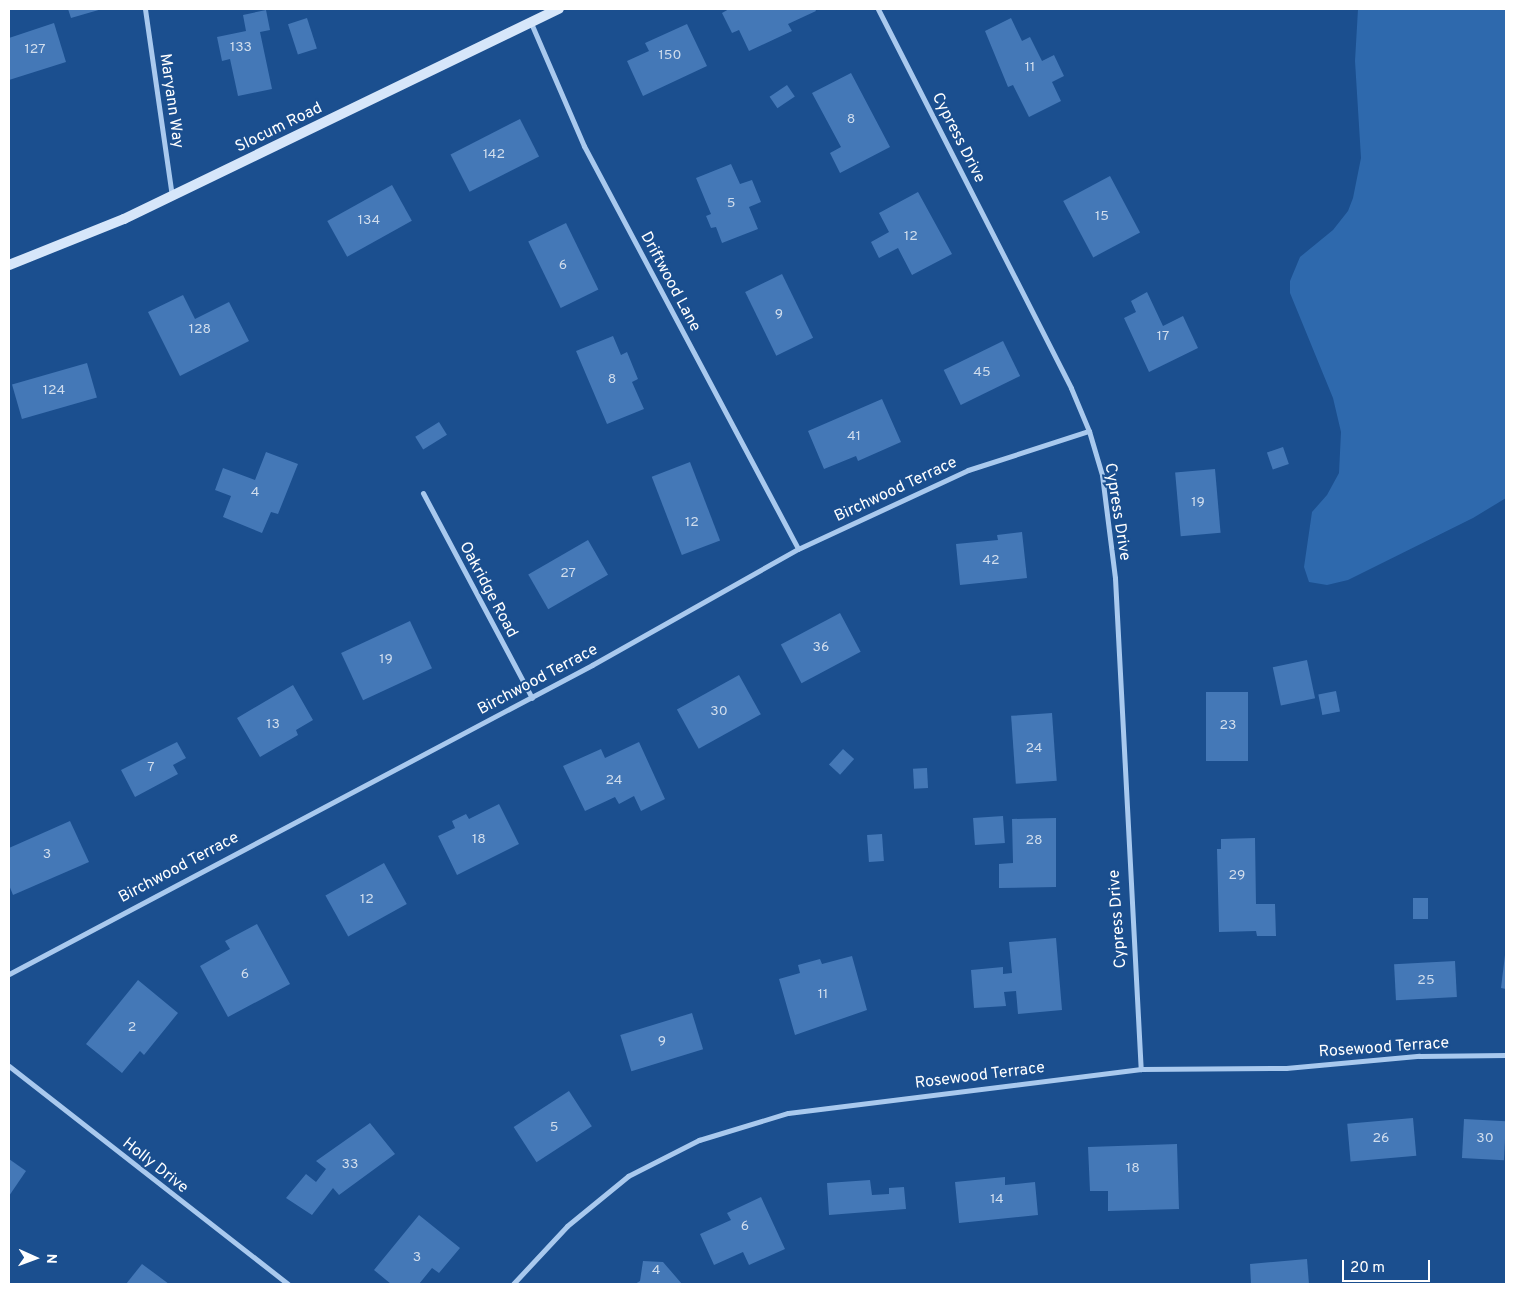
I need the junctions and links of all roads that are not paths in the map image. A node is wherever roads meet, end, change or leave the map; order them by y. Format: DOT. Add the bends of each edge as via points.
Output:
graph roads {
  1 [pos="145,9"];
  2 [pos="559,9"];
  3 [pos="878,9"];
  4 [pos="531,23"];
  5 [pos="172,196"];
  6 [pos="9,266"];
  7 [pos="1088,431"];
  8 [pos="423,493"];
  9 [pos="798,549"];
  10 [pos="532,698"];
  11 [pos="9,974"];
  12 [pos="1506,1055"];
  13 [pos="9,1066"];
  14 [pos="1141,1069"];
  15 [pos="288,1284"];
  16 [pos="513,1284"];
  1 -- 5 [label="street, Maryann Way"];
  2 -- 4 [label="main road, Slocum Road"];
  3 -- 7 [label="street, Cypress Drive" via="1066,379"];
  4 -- 5 [label="main road, Slocum Road"];
  4 -- 9 [label="street, Driftwood Lane" via="584,146"];
  5 -- 6 [label="main road, Slocum Road"];
  7 -- 9 [label="street, Birchwood Terrace" via="968,470"];
  7 -- 14 [label="street, Cypress Drive" via="1102,475 1114,578"];
  8 -- 10 [label="street, Oakridge Road"];
  9 -- 10 [label="street, Birchwood Terrace"];
  10 -- 11 [label="street, Birchwood Terrace"];
  12 -- 14 [label="street, Rosewood Terrace" via="1418,1056 1286,1068"];
  13 -- 15 [label="street, Holly Drive"];
  14 -- 16 [label="street, Rosewood Terrace" via="838,1105 788,1113 724,1131 675,1150 628,1176 567,1226"];
}
